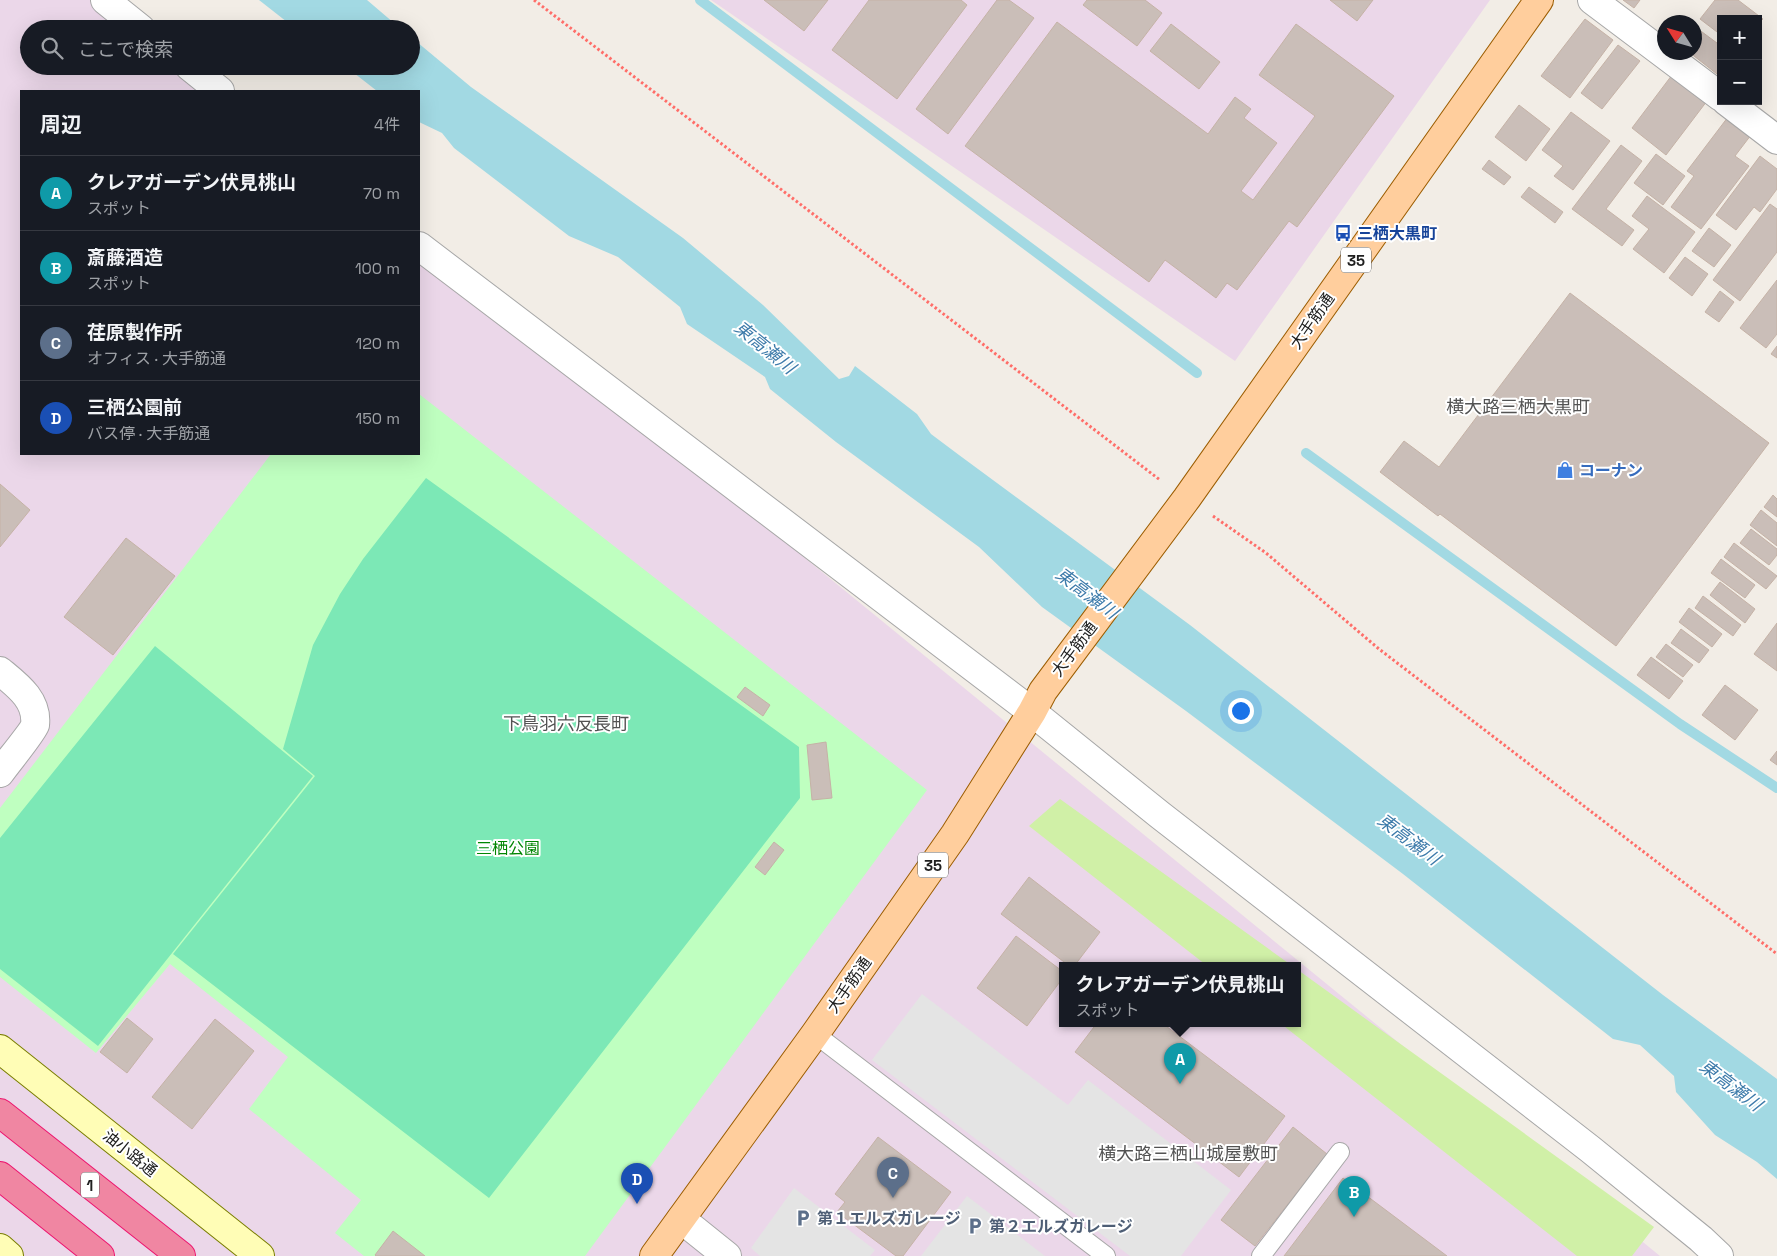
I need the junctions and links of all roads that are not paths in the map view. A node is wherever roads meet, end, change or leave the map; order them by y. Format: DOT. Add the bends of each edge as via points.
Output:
graph roads {
  1 [pos="105,0"];
  2 [pos="1539,0"];
  3 [pos="1592,0"];
  4 [pos="130,20"];
  5 [pos="200,75"];
  6 [pos="219,90"];
  7 [pos="1717,94"];
  8 [pos="1731,105"];
  9 [pos="1777,140"];
  10 [pos="420,247"];
  11 [pos="0,671"];
  12 [pos="1038,702"];
  13 [pos="0,773"];
  14 [pos="815,1034"];
  15 [pos="0,1049"];
  16 [pos="0,1113"];
  17 [pos="1340,1152"];
  18 [pos="0,1176"];
  19 [pos="681,1219"];
  20 [pos="0,1248"];
  21 [pos="9,1256"];
  22 [pos="100,1256"];
  23 [pos="181,1256"];
  24 [pos="260,1256"];
  25 [pos="654,1256"];
  26 [pos="727,1256"];
  27 [pos="1106,1256"];
  28 [pos="1261,1256"];
  29 [pos="1719,1256"];
  1 -- 4 [label="street"];
  2 -- 12 [label="main road, 大手筋通 / 35" via="1180,508"];
  3 -- 7 [label="street"];
  5 -- 6 [label="street"];
  8 -- 9 [label="street"];
  10 -- 12 [label="street"];
  11 -- 13 [label="street" via="21,688 34,706 35,726"];
  12 -- 14 [label="main road, 大手筋通 / 35" via="955,834"];
  12 -- 29 [label="street" via="1160,815 1590,1149"];
  14 -- 19 [label="main road, 大手筋通 / 35"];
  14 -- 27 [label="lane"];
  15 -- 24 [label="street, 油小路通"];
  16 -- 23 [label="highway, 1"];
  17 -- 28 [label="lane"];
  18 -- 22 [label="highway"];
  19 -- 25 [label="main road, 大手筋通 / 35"];
  19 -- 26 [label="street"];
  20 -- 21 [label="street"];
}
